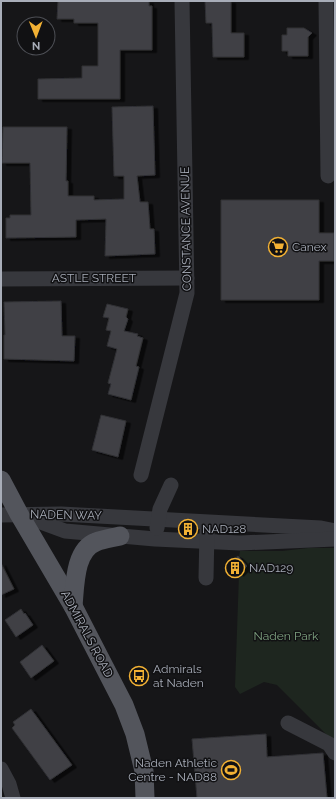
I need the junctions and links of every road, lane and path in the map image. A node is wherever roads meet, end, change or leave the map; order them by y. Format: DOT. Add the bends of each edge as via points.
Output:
graph roads {
  1 [pos="182,1"];
  2 [pos="326,1"];
  3 [pos="331,130"];
  4 [pos="328,176"];
  5 [pos="187,278"];
  6 [pos="1,279"];
  7 [pos="141,475"];
  8 [pos="1,480"];
  9 [pos="171,485"];
  10 [pos="10,515"];
  11 [pos="158,519"];
  12 [pos="207,522"];
  13 [pos="335,531"];
  14 [pos="120,536"];
  15 [pos="155,539"];
  16 [pos="335,539"];
  17 [pos="207,541"];
  18 [pos="206,578"];
  19 [pos="73,606"];
  20 [pos="288,723"];
  21 [pos="335,753"];
  22 [pos="1,769"];
  23 [pos="13,798"];
  24 [pos="145,798"];
  1 -- 5 [label="street, CONSTANCE AVENUE"];
  2 -- 3 [label="street"];
  3 -- 4 [label="street"];
  5 -- 6 [label="street, ASTLE STREET"];
  5 -- 7 [label="street, CONSTANCE AVENUE" via="187,293"];
  8 -- 10 [label="main road, ADMIRALS ROAD"];
  9 -- 11 [label="street"];
  10 -- 11 [label="street, NADEN WAY" via="61,514"];
  10 -- 14 [label="street, NADEN WAY" via="65,531"];
  10 -- 19 [label="main road, ADMIRALS ROAD"];
  11 -- 12 [label="street, NADEN WAY"];
  11 -- 15 [label="street"];
  12 -- 13 [label="street, NADEN WAY" via="321,528"];
  12 -- 17 [label="street"];
  14 -- 15 [label="street, NADEN WAY"];
  14 -- 19 [label="main road" via="94,542 85,550 77,567"];
  15 -- 17 [label="street, NADEN WAY"];
  16 -- 17 [label="street, NADEN WAY" via="240,543"];
  17 -- 18 [label="street"];
  19 -- 24 [label="main road, ADMIRALS ROAD" via="124,705 135,734 144,771"];
  20 -- 21 [label="street" via="329,744"];
  22 -- 23 [label="street"];
}
